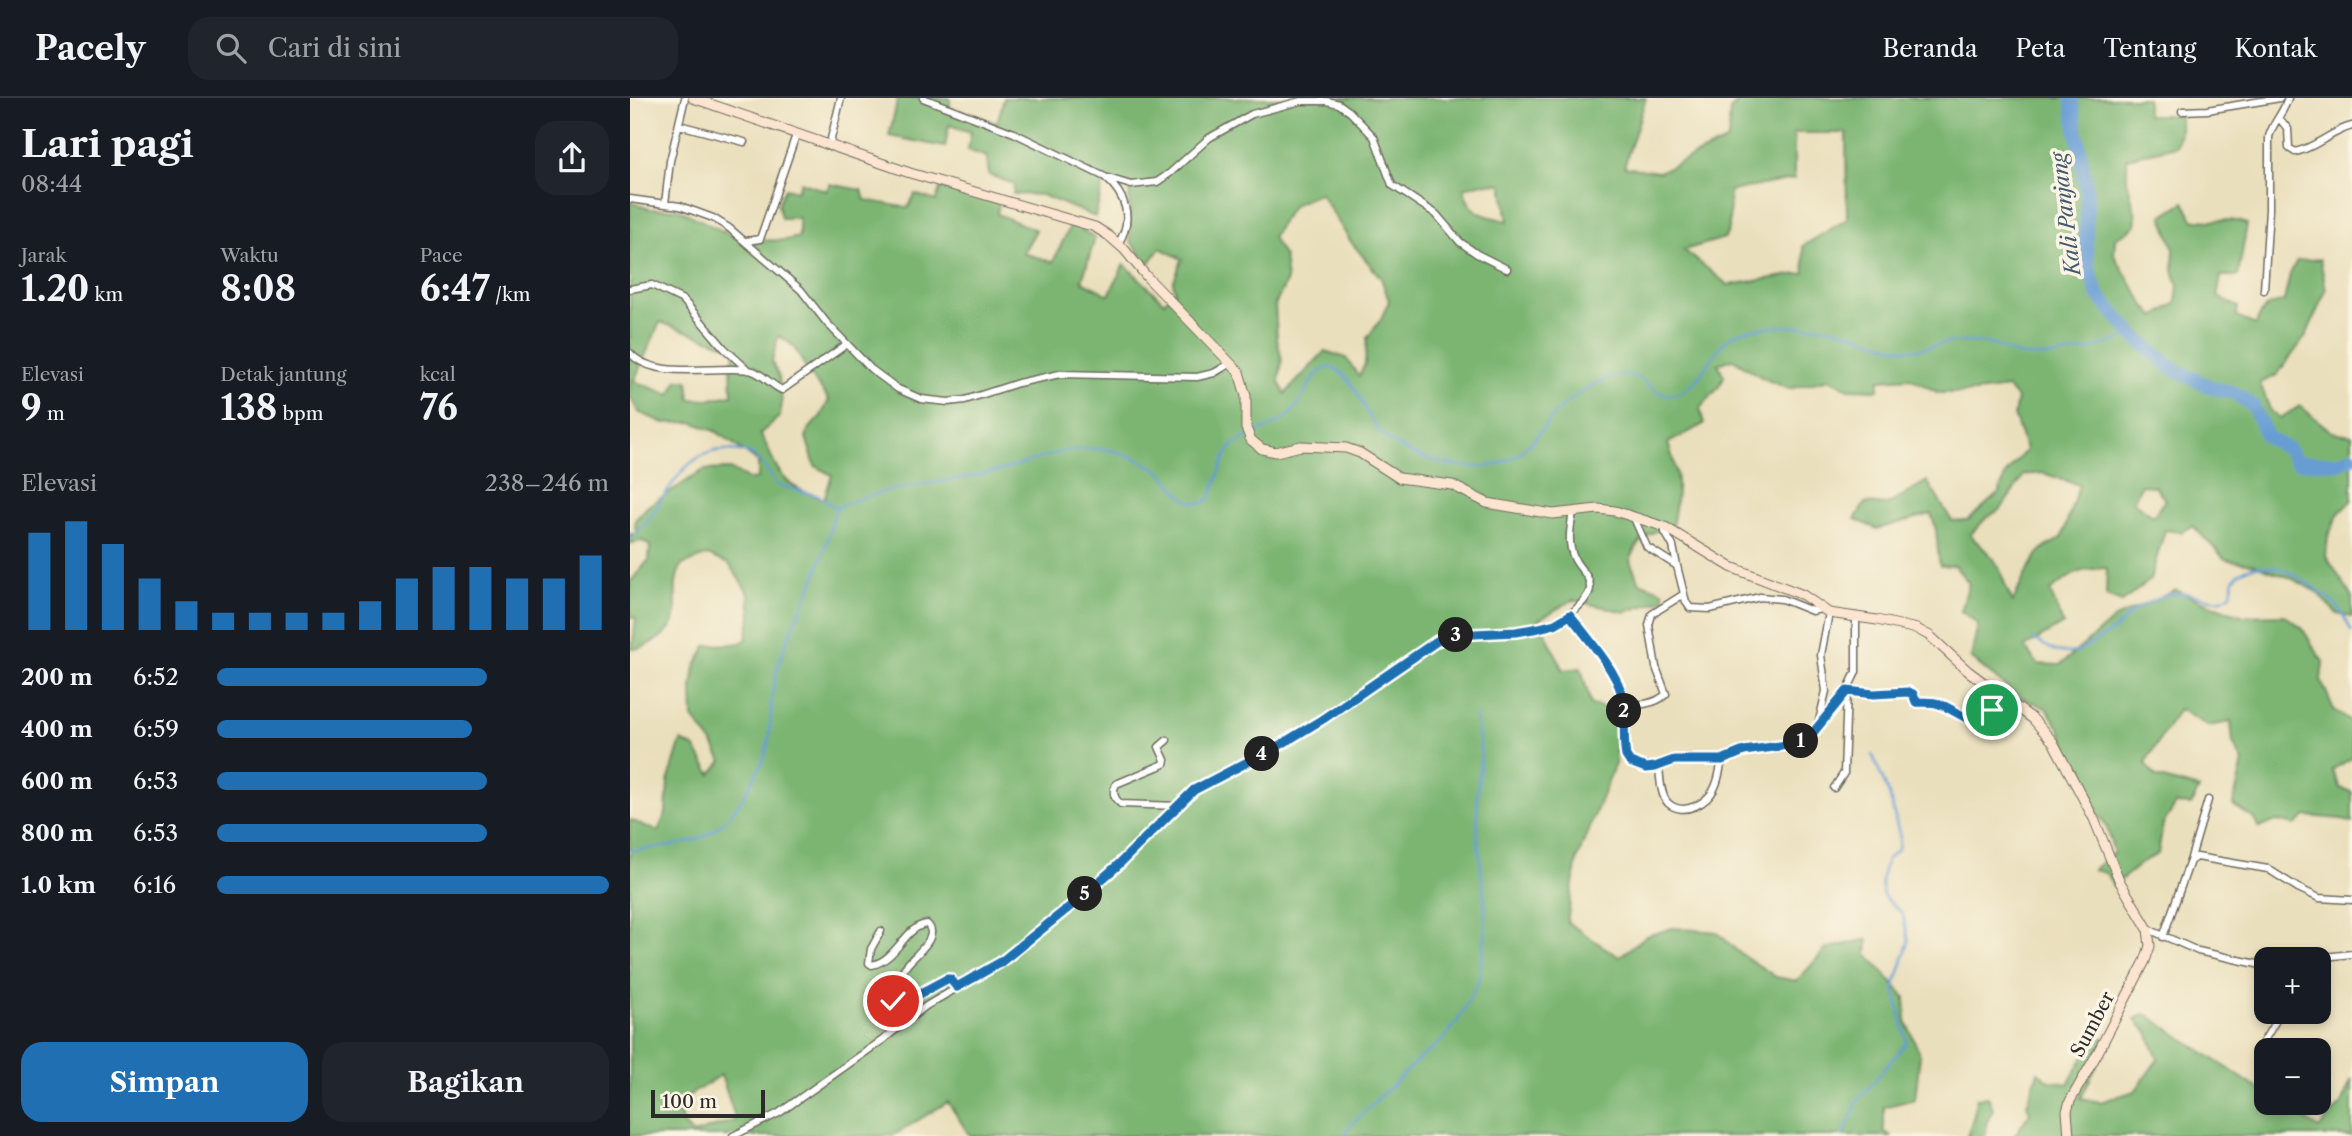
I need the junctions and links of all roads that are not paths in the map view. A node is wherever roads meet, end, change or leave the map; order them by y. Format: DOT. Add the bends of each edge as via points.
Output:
graph roads {
  1 [pos="685,98"];
  2 [pos="693,98"];
  3 [pos="841,98"];
  4 [pos="923,98"];
  5 [pos="2280,98"];
  6 [pos="2288,98"];
  7 [pos="2182,111"];
  8 [pos="2279,118"];
  9 [pos="679,125"];
  10 [pos="2352,126"];
  11 [pos="796,135"];
  12 [pos="744,142"];
  13 [pos="829,146"];
  14 [pos="1105,177"];
  15 [pos="630,199"];
  16 [pos="665,204"];
  17 [pos="746,241"];
  18 [pos="1118,244"];
  19 [pos="1507,269"];
  20 [pos="630,289"];
  21 [pos="2264,290"];
  22 [pos="847,344"];
  23 [pos="630,353"];
  24 [pos="1231,363"];
  25 [pos="748,370"];
  26 [pos="1573,512"];
  27 [pos="1633,516"];
  28 [pos="1665,527"];
  29 [pos="1677,566"];
  30 [pos="1684,594"];
  31 [pos="1825,611"];
  32 [pos="1570,615"];
  33 [pos="1856,616"];
  34 [pos="1847,691"];
  35 [pos="2001,696"];
  36 [pos="1624,705"];
  37 [pos="1818,727"];
  38 [pos="1167,740"];
  39 [pos="1722,760"];
  40 [pos="1659,765"];
  41 [pos="1834,788"];
  42 [pos="2208,800"];
  43 [pos="1178,806"];
  44 [pos="2190,861"];
  45 [pos="2352,900"];
  46 [pos="2148,929"];
  47 [pos="881,931"];
  48 [pos="2163,937"];
  49 [pos="2352,954"];
  50 [pos="2331,957"];
  51 [pos="2254,963"];
  52 [pos="957,987"];
  53 [pos="733,1136"];
  54 [pos="2069,1136"];
  1 -- 9 [label="street"];
  2 -- 11 [label="street"];
  3 -- 13 [label="street"];
  4 -- 14 [label="street" via="1014,133"];
  5 -- 7 [label="street"];
  6 -- 8 [label="street"];
  8 -- 10 [label="street" via="2288,129 2289,148 2295,152"];
  8 -- 21 [label="street" via="2271,128 2269,143"];
  9 -- 12 [label="street"];
  9 -- 16 [label="street"];
  11 -- 13 [label="street"];
  11 -- 17 [label="street" via="760,239"];
  13 -- 18 [label="street" via="1078,220"];
  14 -- 18 [label="street" via="1124,199 1126,224"];
  14 -- 19 [label="street" via="1131,185 1157,182 1209,138 1241,119 1301,101 1327,101 1350,111 1374,136 1392,185 1436,214 1460,242"];
  15 -- 16 [label="street"];
  16 -- 17 [label="street" via="713,218"];
  17 -- 22 [label="street" via="801,290"];
  18 -- 24 [label="street"];
  20 -- 25 [label="street" via="652,285 683,300"];
  22 -- 24 [label="street" via="898,389 948,402 1059,374 1197,377"];
  22 -- 25 [label="street" via="786,389"];
  23 -- 25 [label="street" via="637,360 676,371"];
  24 -- 26 [label="street" via="1245,386 1250,437 1262,449 1351,449 1399,478 1452,485 1487,503 1553,514"];
  26 -- 27 [label="street" via="1606,509"];
  26 -- 32 [label="street" via="1571,546 1590,590"];
  27 -- 28 [label="street"];
  27 -- 29 [label="street" via="1647,547"];
  28 -- 29 [label="street"];
  28 -- 31 [label="street" via="1731,567 1803,595"];
  29 -- 30 [label="street"];
  30 -- 31 [label="street" via="1690,608 1712,609 1760,597"];
  30 -- 36 [label="street" via="1652,614 1649,625 1666,694 1654,702"];
  31 -- 33 [label="street"];
  31 -- 37 [label="street" via="1821,655 1826,691"];
  32 -- 36 [label="street" via="1617,681"];
  32 -- 43 [label="street" via="1539,628 1454,635 1437,641 1323,719 1201,786"];
  33 -- 34 [label="street" via="1856,672"];
  33 -- 35 [label="street" via="1921,631"];
  34 -- 35 [label="street" via="1908,692 1916,702 1937,703 1982,720"];
  34 -- 37 [label="street"];
  34 -- 41 [label="street" via="1844,774"];
  35 -- 46 [label="street" via="2034,719 2053,742 2094,819 2120,882"];
  36 -- 40 [label="street" via="1629,761 1641,767"];
  37 -- 39 [label="street" via="1794,744 1744,751"];
  38 -- 43 [label="street" via="1159,747 1164,764 1116,783 1114,793 1121,804"];
  39 -- 40 [label="street" via="1674,760"];
  39 -- 40 [label="street" via="1714,791 1699,805 1686,808 1668,803"];
  42 -- 44 [label="street"];
  43 -- 52 [label="street" via="1078,900 1001,962"];
  44 -- 45 [label="street" via="2201,857 2261,867 2319,898"];
  44 -- 48 [label="street"];
  46 -- 48 [label="street"];
  46 -- 54 [label="street, Sumber" via="2150,946 2145,961 2070,1101"];
  47 -- 52 [label="street" via="870,955 874,965 886,960 917,927 927,924 932,929 922,950 906,966 892,993 893,1001 904,1002 947,979"];
  48 -- 51 [label="street"];
  49 -- 50 [label="street"];
  52 -- 53 [label="street" via="796,1102"];
}
